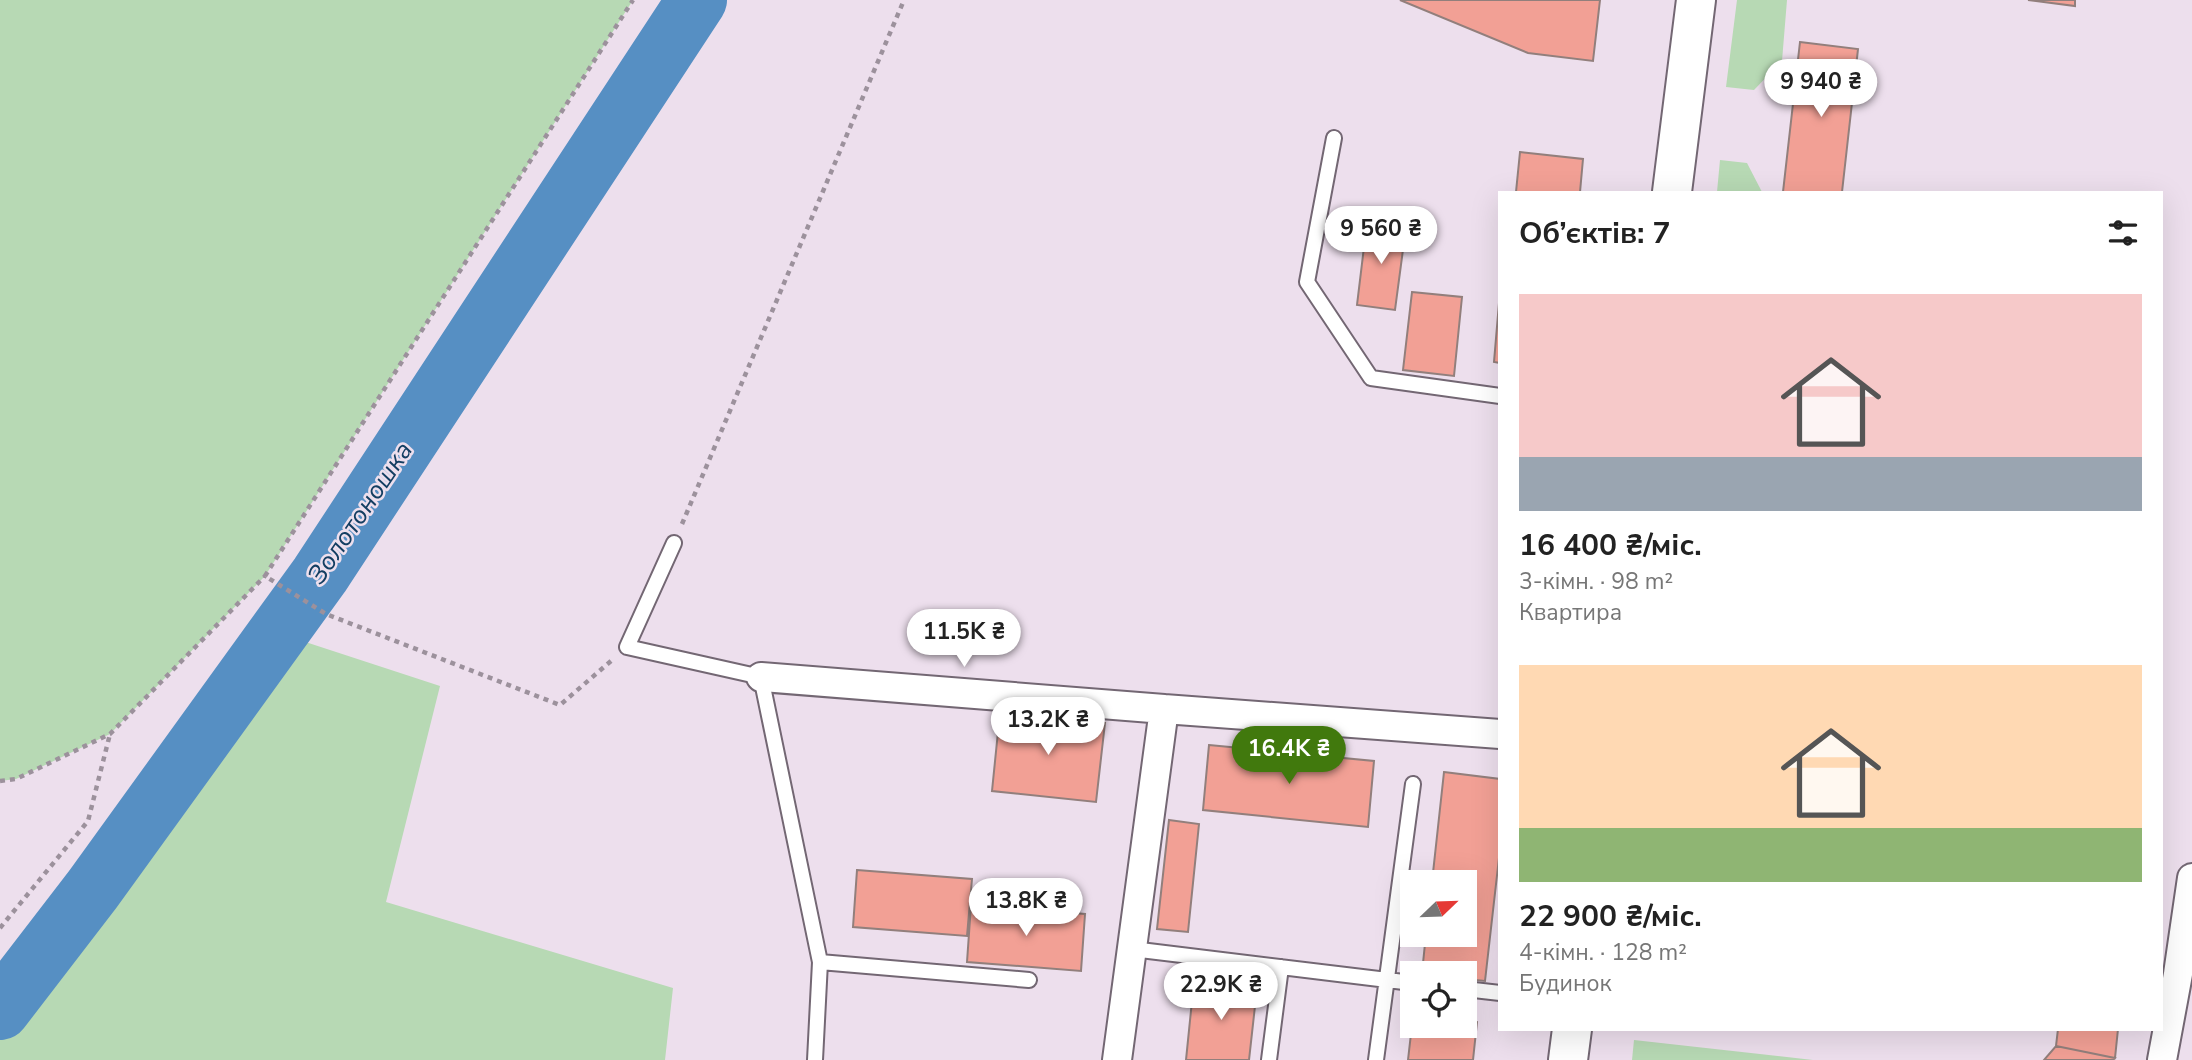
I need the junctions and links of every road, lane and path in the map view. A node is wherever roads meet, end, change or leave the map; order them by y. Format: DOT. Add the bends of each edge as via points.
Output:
graph roads {
  1 [pos="633,0"];
  2 [pos="904,0"];
  3 [pos="1696,0"];
  4 [pos="1334,138"];
  5 [pos="1672,191"];
  6 [pos="1498,396"];
  7 [pos="674,543"];
  8 [pos="265,576"];
  9 [pos="627,647"];
  10 [pos="761,677"];
  11 [pos="1164,709"];
  12 [pos="110,734"];
  13 [pos="1498,734"];
  14 [pos="0,781"];
  15 [pos="1413,784"];
  16 [pos="2192,878"];
  17 [pos="0,928"];
  18 [pos="1132,950"];
  19 [pos="820,962"];
  20 [pos="1281,967"];
  21 [pos="1029,980"];
  22 [pos="1387,980"];
  23 [pos="1400,982"];
  24 [pos="1477,990"];
  25 [pos="1498,993"];
  26 [pos="1572,1031"];
  27 [pos="814,1060"];
  28 [pos="1117,1060"];
  29 [pos="1269,1060"];
  30 [pos="1376,1060"];
  31 [pos="1568,1060"];
  32 [pos="2162,1060"];
  1 -- 8 [label="path"];
  2 -- 7 [label="path"];
  3 -- 5 [label="main road"];
  4 -- 6 [label="lane" via="1307,282 1371,378"];
  7 -- 9 [label="lane"];
  8 -- 9 [label="path" via="326,614 560,705"];
  8 -- 12 [label="path"];
  9 -- 10 [label="lane"];
  10 -- 11 [label="street"];
  10 -- 19 [label="lane"];
  11 -- 13 [label="street"];
  11 -- 18 [label="street"];
  12 -- 14 [label="path" via="16,779"];
  12 -- 17 [label="path" via="88,821"];
  15 -- 22 [label="lane"];
  16 -- 32 [label="street"];
  18 -- 20 [label="lane"];
  18 -- 28 [label="street"];
  19 -- 21 [label="lane"];
  19 -- 27 [label="lane"];
  20 -- 22 [label="lane"];
  20 -- 29 [label="lane"];
  22 -- 23 [label="lane"];
  22 -- 30 [label="lane"];
  24 -- 25 [label="lane"];
  26 -- 31 [label="main road"];
}
